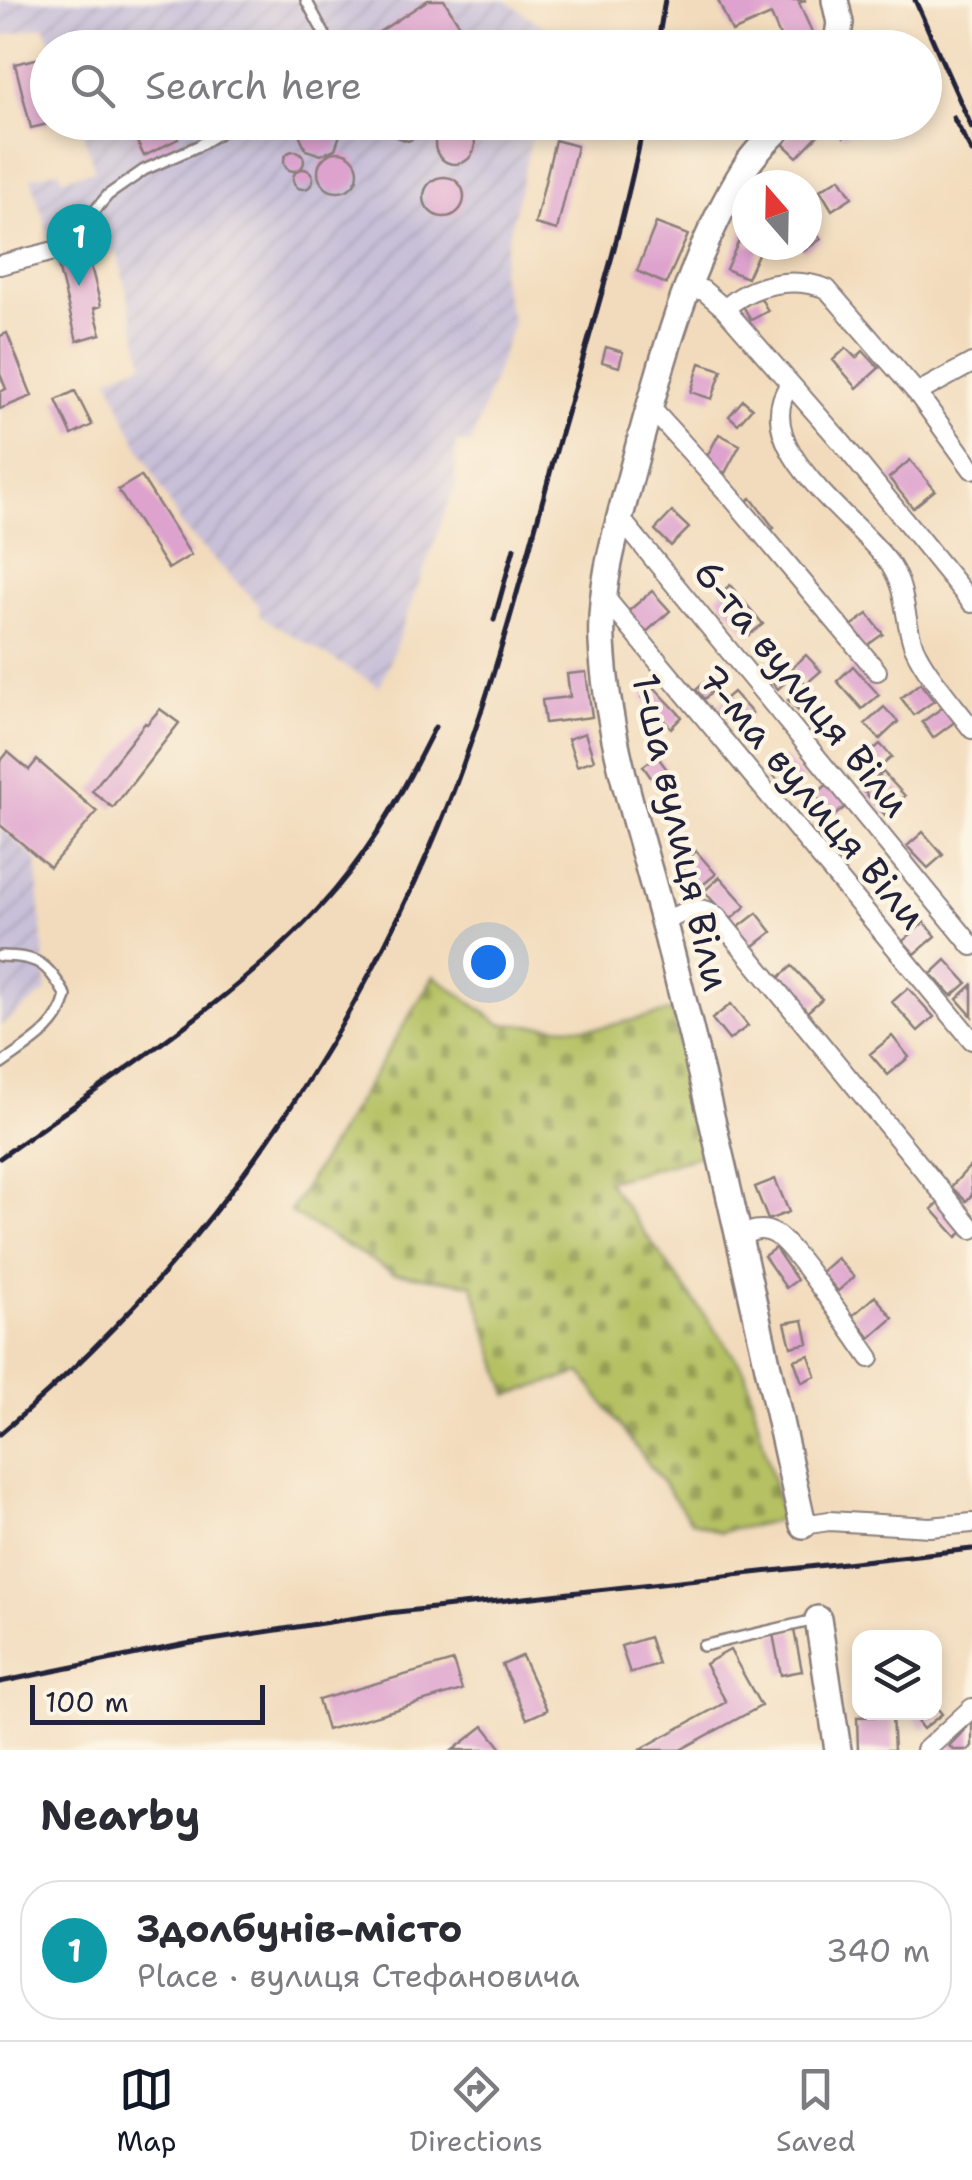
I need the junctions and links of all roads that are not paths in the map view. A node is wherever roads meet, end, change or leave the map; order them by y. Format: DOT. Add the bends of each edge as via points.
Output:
graph roads {
  1 [pos="306,0"];
  2 [pos="835,0"];
  3 [pos="322,30"];
  4 [pos="839,30"];
  5 [pos="208,140"];
  6 [pos="768,140"];
  7 [pos="62,249"];
  8 [pos="0,264"];
  9 [pos="688,290"];
  10 [pos="725,309"];
  11 [pos="972,363"];
  12 [pos="790,384"];
  13 [pos="917,394"];
  14 [pos="650,406"];
  15 [pos="972,469"];
  16 [pos="620,518"];
  17 [pos="603,596"];
  18 [pos="972,602"];
  19 [pos="877,671"];
  20 [pos="972,729"];
  21 [pos="663,922"];
  22 [pos="972,946"];
  23 [pos="0,956"];
  24 [pos="972,1040"];
  25 [pos="0,1065"];
  26 [pos="972,1229"];
  27 [pos="738,1238"];
  28 [pos="870,1358"];
  29 [pos="972,1522"];
  30 [pos="803,1525"];
  31 [pos="818,1619"];
  32 [pos="703,1646"];
  33 [pos="972,1708"];
  34 [pos="838,1750"];
  35 [pos="926,1750"];
  1 -- 3 [label="lane"];
  2 -- 4 [label="main road"];
  5 -- 7 [label="lane" via="108,195"];
  6 -- 9 [label="main road, 1-ша вулиця Віли" via="746,166"];
  7 -- 8 [label="street"];
  9 -- 10 [label="street" via="703,290"];
  9 -- 14 [label="main road, 1-ша вулиця Віли"];
  10 -- 12 [label="street"];
  10 -- 13 [label="street" via="768,285 827,289"];
  11 -- 13 [label="street"];
  12 -- 18 [label="street"];
  12 -- 20 [label="street" via="782,419 795,460 890,565 916,651"];
  13 -- 15 [label="street"];
  14 -- 16 [label="main road, 1-ша вулиця Віли"];
  14 -- 19 [label="street"];
  16 -- 17 [label="main road, 1-ша вулиця Віли"];
  16 -- 22 [label="street, 6-та вулиця Віли"];
  17 -- 21 [label="main road, 1-ша вулиця Віли" via="610,728"];
  17 -- 24 [label="street, 7-ма вулиця Віли"];
  21 -- 26 [label="street" via="702,908 717,917"];
  21 -- 27 [label="main road, 1-ша вулиця Віли"];
  23 -- 25 [label="lane" via="31,956 66,996 52,1027"];
  27 -- 28 [label="street" via="764,1230 785,1243"];
  27 -- 30 [label="main road, 1-ша вулиця Віли"];
  29 -- 30 [label="street"];
  31 -- 32 [label="lane"];
  31 -- 34 [label="main road"];
  33 -- 35 [label="street"];
}
